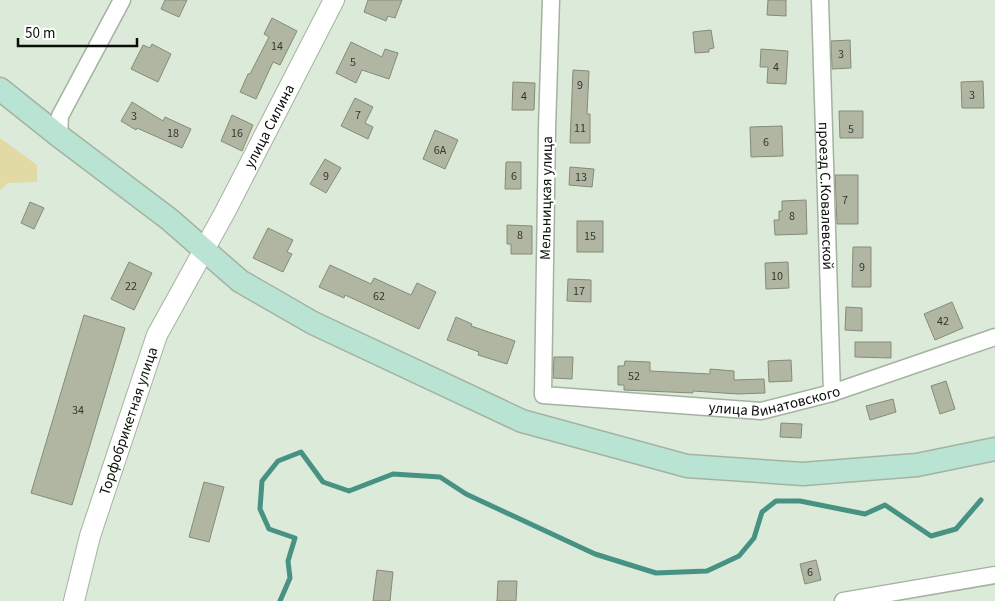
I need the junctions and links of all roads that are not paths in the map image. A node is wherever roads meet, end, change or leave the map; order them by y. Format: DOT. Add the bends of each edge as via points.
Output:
graph roads {
  1 [pos="122,0"];
  2 [pos="334,0"];
  3 [pos="551,0"];
  4 [pos="820,0"];
  5 [pos="0,89"];
  6 [pos="60,136"];
  7 [pos="204,250"];
  8 [pos="995,337"];
  9 [pos="832,393"];
  10 [pos="543,396"];
  11 [pos="995,449"];
  12 [pos="995,575"];
  13 [pos="74,601"];
  14 [pos="843,601"];
  1 -- 6 [label="street" via="60,116"];
  2 -- 7 [label="street, улица Силина"];
  3 -- 10 [label="street, Мельницкая улица"];
  4 -- 9 [label="street, проезд С.Ковалевской"];
  5 -- 6 [label="main road"];
  6 -- 7 [label="main road" via="170,219"];
  7 -- 11 [label="main road" via="240,281 313,323 522,421 687,466 802,474 917,465"];
  7 -- 13 [label="street, Торфобрикетная улица" via="157,335 90,536"];
  8 -- 9 [label="street, улица Винатовского"];
  9 -- 10 [label="street, улица Винатовского" via="761,411"];
  12 -- 14 [label="street"];
}
